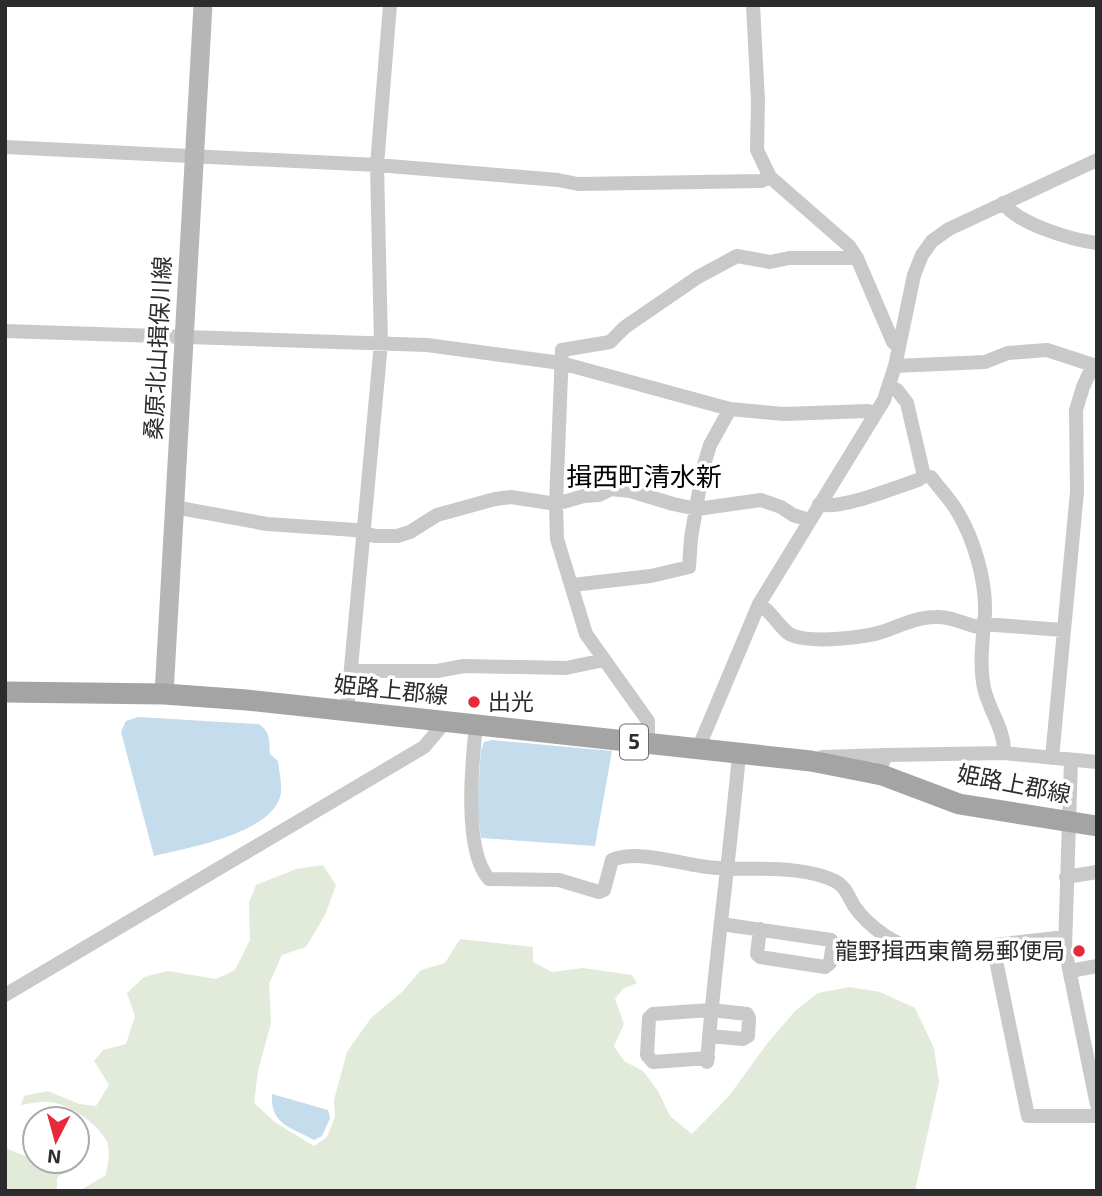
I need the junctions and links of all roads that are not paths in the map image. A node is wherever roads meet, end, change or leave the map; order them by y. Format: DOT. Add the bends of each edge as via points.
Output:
graph roads {
  1 [pos="203,5"];
  2 [pos="390,5"];
  3 [pos="753,5"];
  4 [pos="5,147"];
  5 [pos="195,157"];
  6 [pos="1097,160"];
  7 [pos="377,165"];
  8 [pos="770,177"];
  9 [pos="1003,203"];
  10 [pos="1097,243"];
  11 [pos="857,258"];
  12 [pos="5,331"];
  13 [pos="183,338"];
  14 [pos="381,343"];
  15 [pos="899,348"];
  16 [pos="561,363"];
  17 [pos="895,366"];
  18 [pos="890,386"];
  19 [pos="730,409"];
  20 [pos="875,414"];
  21 [pos="924,476"];
  22 [pos="556,504"];
  23 [pos="819,504"];
  24 [pos="174,507"];
  25 [pos="697,509"];
  26 [pos="809,520"];
  27 [pos="363,532"];
  28 [pos="572,585"];
  29 [pos="759,604"];
  30 [pos="983,626"];
  31 [pos="1063,630"];
  32 [pos="604,660"];
  33 [pos="351,671"];
  34 [pos="5,692"];
  35 [pos="164,694"];
  36 [pos="347,711"];
  37 [pos="445,722"];
  38 [pos="476,725"];
  39 [pos="648,743"];
  40 [pos="698,749"];
  41 [pos="739,754"];
  42 [pos="1004,754"];
  43 [pos="1052,758"];
  44 [pos="1071,760"];
  45 [pos="1097,762"];
  46 [pos="884,765"];
  47 [pos="1069,822"];
  48 [pos="1097,826"];
  49 [pos="729,868"];
  50 [pos="1097,872"];
  51 [pos="1066,877"];
  52 [pos="722,925"];
  53 [pos="760,929"];
  54 [pos="1065,937"];
  55 [pos="993,946"];
  56 [pos="1097,966"];
  57 [pos="1070,971"];
  58 [pos="5,995"];
  59 [pos="711,1010"];
  60 [pos="1097,1023"];
  61 [pos="1081,1026"];
  62 [pos="709,1036"];
  63 [pos="1095,1088"];
  64 [pos="1097,1105"];
  65 [pos="1097,1116"];
  1 -- 5 [label="main road, 桑原北山揖保川線"];
  2 -- 7 [label="street"];
  3 -- 8 [label="street" via="757,150"];
  4 -- 5 [label="street"];
  5 -- 7 [label="street"];
  5 -- 13 [label="main road, 桑原北山揖保川線"];
  6 -- 9 [label="street"];
  7 -- 8 [label="street" via="578,184 761,181"];
  7 -- 14 [label="street"];
  8 -- 11 [label="street"];
  9 -- 10 [label="street" via="1026,221 1070,239"];
  9 -- 15 [label="street" via="932,240 914,275"];
  11 -- 15 [label="street"];
  11 -- 16 [label="street" via="770,262 737,256 688,283 610,342 562,350"];
  12 -- 13 [label="street"];
  13 -- 14 [label="street"];
  13 -- 24 [label="main road, 桑原北山揖保川線"];
  14 -- 16 [label="street"];
  14 -- 27 [label="street"];
  15 -- 17 [label="street"];
  16 -- 19 [label="street"];
  16 -- 22 [label="street"];
  17 -- 18 [label="street"];
  17 -- 31 [label="street" via="985,362 1036,350 1093,366 1076,410 1077,492"];
  18 -- 20 [label="street"];
  18 -- 21 [label="street" via="907,402"];
  19 -- 20 [label="street"];
  19 -- 25 [label="street" via="710,445"];
  20 -- 23 [label="street"];
  21 -- 23 [label="street" via="860,499"];
  21 -- 30 [label="street" via="931,477 956,509 972,542 983,587"];
  22 -- 25 [label="street" via="611,489"];
  22 -- 27 [label="street" via="495,499 437,515 397,536"];
  22 -- 28 [label="street" via="557,539"];
  23 -- 26 [label="street"];
  24 -- 27 [label="street" via="267,524"];
  24 -- 35 [label="main road, 桑原北山揖保川線"];
  25 -- 26 [label="street" via="761,500"];
  25 -- 28 [label="street" via="689,568"];
  26 -- 29 [label="street"];
  27 -- 33 [label="street"];
  28 -- 32 [label="street" via="586,634"];
  29 -- 30 [label="street" via="777,618 785,632 803,638 876,633 933,617"];
  29 -- 40 [label="street"];
  30 -- 31 [label="street"];
  30 -- 42 [label="street" via="984,686 1002,732"];
  31 -- 43 [label="street"];
  32 -- 33 [label="street" via="566,668"];
  32 -- 39 [label="street" via="648,721"];
  33 -- 36 [label="street"];
  34 -- 35 [label="main road, 姫路上郡線 / 5"];
  35 -- 36 [label="main road, 姫路上郡線 / 5"];
  36 -- 37 [label="main road, 姫路上郡線 / 5"];
  37 -- 38 [label="main road, 姫路上郡線 / 5"];
  37 -- 58 [label="street" via="424,747"];
  38 -- 39 [label="main road, 姫路上郡線 / 5"];
  38 -- 49 [label="street" via="471,808 477,859 489,879 559,880 599,892 607,886 610,864 618,857"];
  39 -- 40 [label="main road, 姫路上郡線 / 5"];
  40 -- 41 [label="main road, 姫路上郡線 / 5"];
  41 -- 46 [label="main road, 姫路上郡線 / 5"];
  41 -- 49 [label="street"];
  42 -- 43 [label="street"];
  42 -- 46 [label="street"];
  43 -- 44 [label="street"];
  44 -- 45 [label="street"];
  44 -- 47 [label="street"];
  46 -- 47 [label="main road, 姫路上郡線 / 5" via="959,804"];
  47 -- 48 [label="main road, 姫路上郡線 / 5"];
  47 -- 51 [label="street"];
  49 -- 52 [label="street"];
  49 -- 55 [label="street" via="807,873 838,882 868,922 907,948 940,953"];
  50 -- 51 [label="street"];
  51 -- 54 [label="street"];
  52 -- 53 [label="street"];
  52 -- 59 [label="street"];
  53 -- 53 [label="street" via="760,957 825,967 830,963 831,940"];
  54 -- 55 [label="street"];
  54 -- 57 [label="street"];
  55 -- 65 [label="street" via="1028,1116"];
  56 -- 57 [label="street"];
  57 -- 61 [label="street"];
  59 -- 62 [label="street"];
  59 -- 62 [label="street" via="747,1014 748,1036"];
  59 -- 62 [label="street" via="653,1014 647,1055 653,1062 708,1060"];
  60 -- 61 [label="street"];
  61 -- 63 [label="street"];
  63 -- 64 [label="street"];
}
